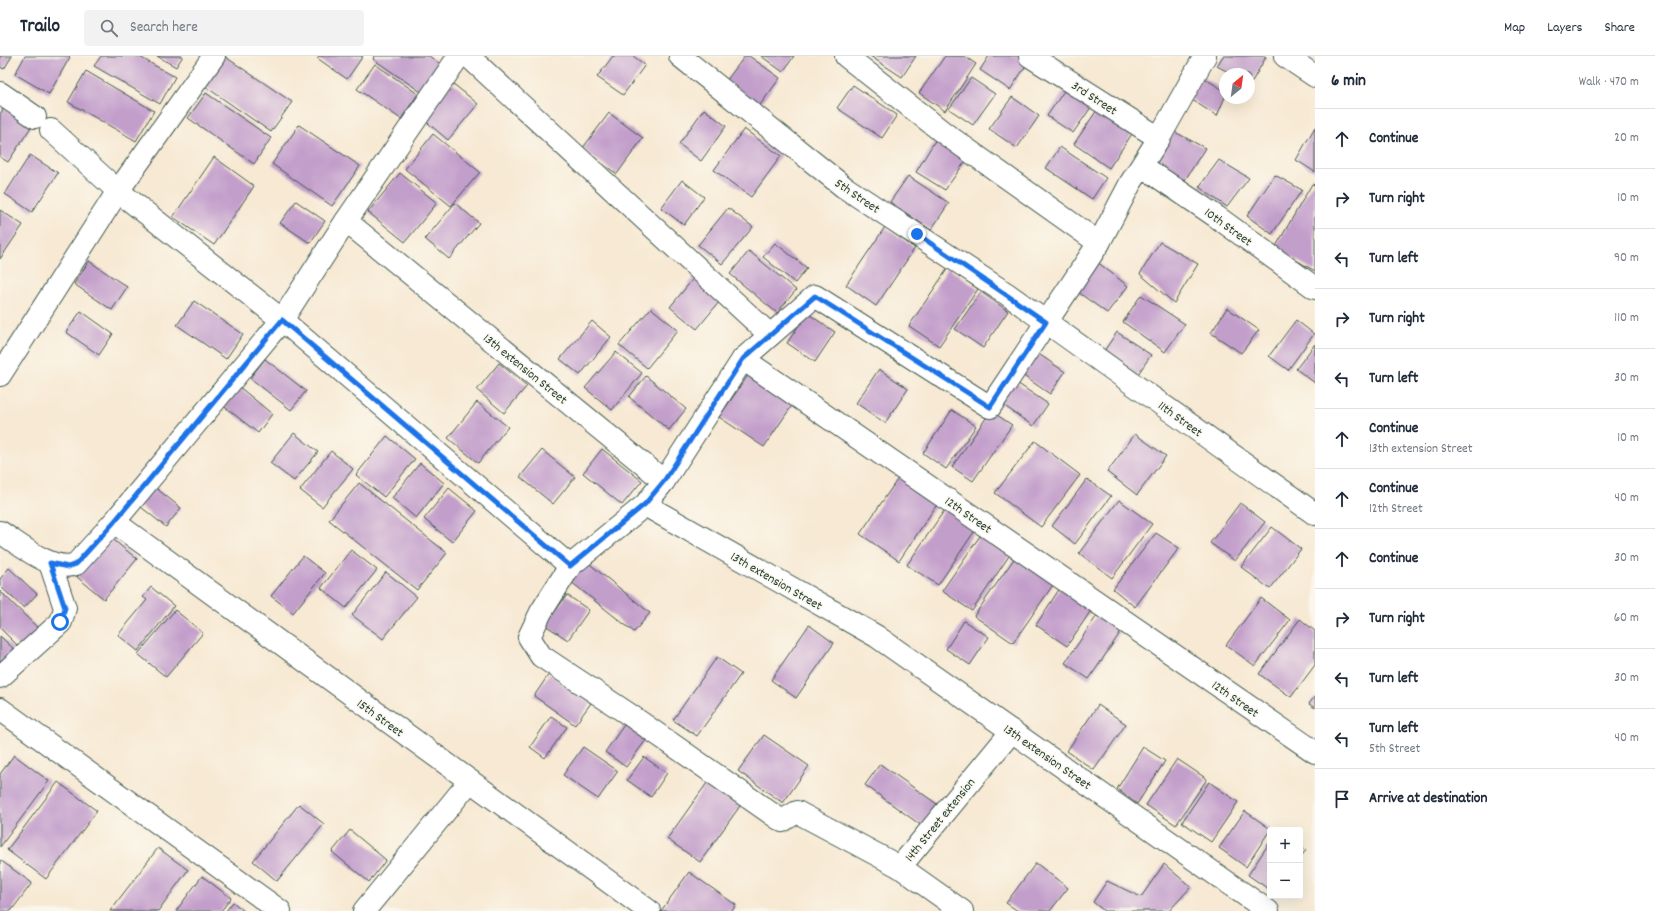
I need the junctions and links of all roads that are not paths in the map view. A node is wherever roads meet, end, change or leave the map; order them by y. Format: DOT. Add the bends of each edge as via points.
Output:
graph roads {
  1 [pos="214,56"];
  2 [pos="459,56"];
  3 [pos="468,56"];
  4 [pos="680,56"];
  5 [pos="846,56"];
  6 [pos="1030,56"];
  7 [pos="1205,56"];
  8 [pos="1285,56"];
  9 [pos="1315,76"];
  10 [pos="0,93"];
  11 [pos="1159,138"];
  12 [pos="1142,166"];
  13 [pos="118,190"];
  14 [pos="346,221"];
  15 [pos="1099,243"];
  16 [pos="1315,288"];
  17 [pos="282,320"];
  18 [pos="1046,322"];
  19 [pos="770,335"];
  20 [pos="743,359"];
  21 [pos="0,375"];
  22 [pos="664,481"];
  23 [pos="645,504"];
  24 [pos="1315,514"];
  25 [pos="114,522"];
  26 [pos="0,532"];
  27 [pos="50,563"];
  28 [pos="570,566"];
  29 [pos="0,677"];
  30 [pos="0,709"];
  31 [pos="1012,731"];
  32 [pos="1315,752"];
  33 [pos="470,781"];
  34 [pos="900,867"];
  35 [pos="280,911"];
  36 [pos="364,911"];
  37 [pos="649,911"];
  38 [pos="962,911"];
  39 [pos="1268,911"];
  1 -- 13 [label="street"];
  2 -- 14 [label="street"];
  3 -- 19 [label="street"];
  4 -- 18 [label="street, 5th Street" via="844,187 924,238"];
  5 -- 15 [label="street" via="944,133"];
  6 -- 11 [label="street, 3rd Street"];
  7 -- 11 [label="street"];
  8 -- 9 [label="street"];
  10 -- 13 [label="street" via="43,124"];
  11 -- 12 [label="street"];
  12 -- 15 [label="street"];
  12 -- 16 [label="street, 10th Street"];
  13 -- 17 [label="street"];
  13 -- 21 [label="street"];
  14 -- 17 [label="street"];
  14 -- 22 [label="street, 13th extension Street"];
  15 -- 18 [label="street"];
  17 -- 25 [label="street"];
  17 -- 28 [label="street"];
  18 -- 19 [label="street" via="990,407 815,296"];
  18 -- 24 [label="street, 11th Street"];
  19 -- 20 [label="street"];
  20 -- 22 [label="street"];
  20 -- 32 [label="street, 12th Street"];
  22 -- 23 [label="street"];
  23 -- 28 [label="street"];
  23 -- 31 [label="street, 13th extension Street" via="876,636"];
  25 -- 27 [label="street" via="76,564 68,567"];
  25 -- 33 [label="street, 15th Street"];
  26 -- 27 [label="street"];
  27 -- 29 [label="street" via="65,608 60,622"];
  28 -- 34 [label="street" via="528,637 541,656 782,821 797,812"];
  30 -- 35 [label="street"];
  31 -- 34 [label="street, 14th Street extension"];
  31 -- 39 [label="street, 13th extension Street"];
  33 -- 36 [label="street"];
  33 -- 37 [label="street, 15th Street"];
  34 -- 38 [label="street, 14th Street extension"];
}
